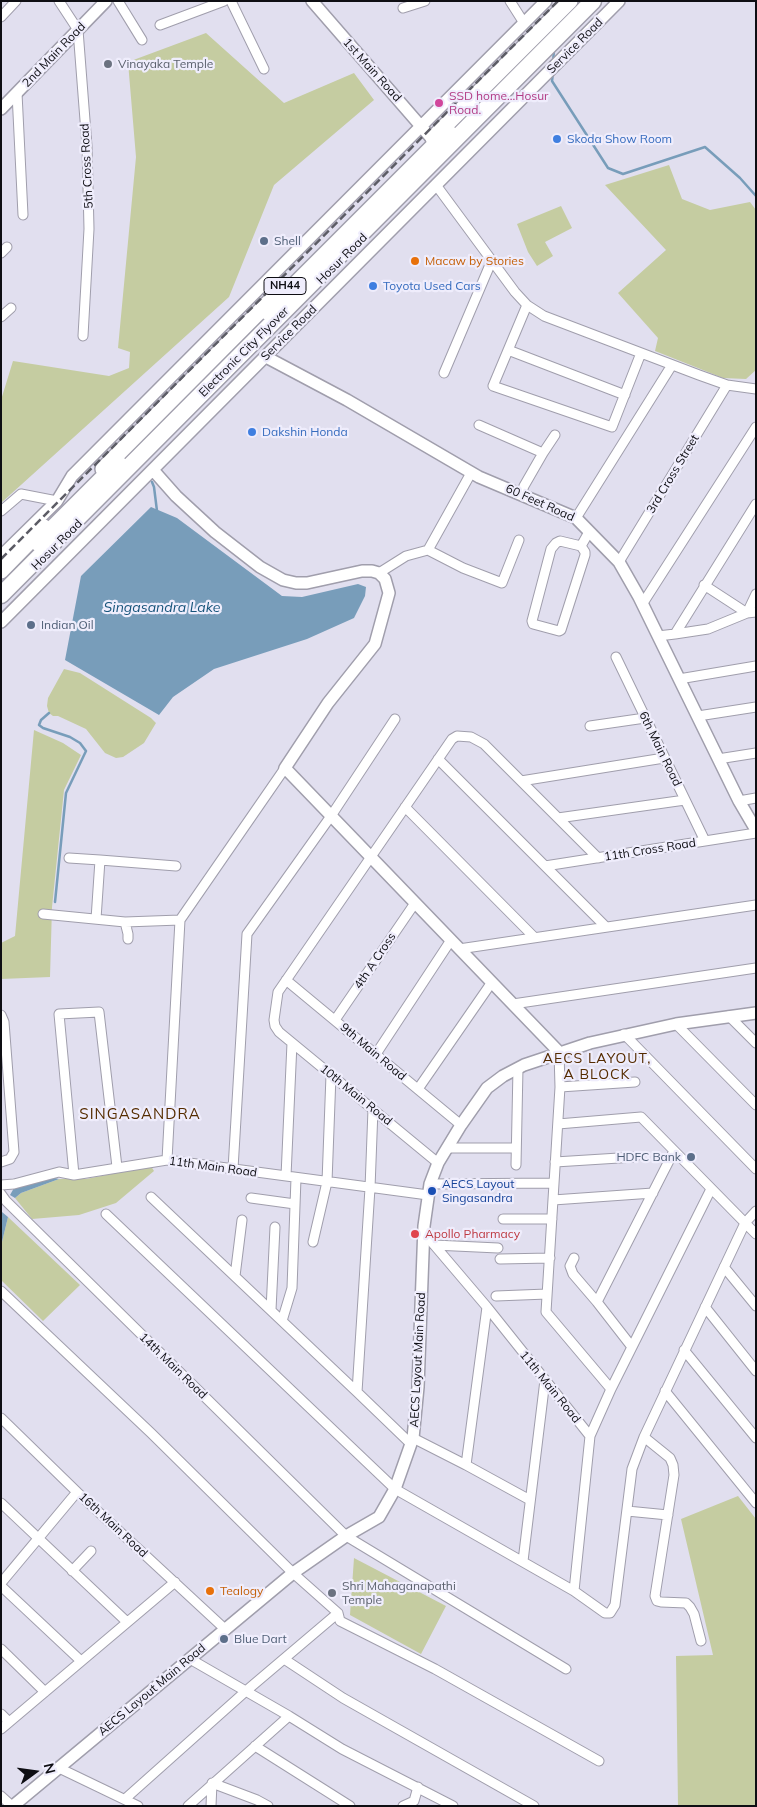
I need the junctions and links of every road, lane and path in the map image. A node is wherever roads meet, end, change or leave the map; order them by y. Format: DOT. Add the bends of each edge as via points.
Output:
graph roads {
  1 [pos="16,1"];
  2 [pos="59,1"];
  3 [pos="106,1"];
  4 [pos="118,1"];
  5 [pos="224,1"];
  6 [pos="232,1"];
  7 [pos="312,1"];
  8 [pos="424,1"];
  9 [pos="510,1"];
  10 [pos="546,1"];
  11 [pos="570,1"];
  12 [pos="578,1"];
  13 [pos="593,1"];
  14 [pos="599,1"];
  15 [pos="619,1"];
  16 [pos="403,8"];
  17 [pos="1,17"];
  18 [pos="524,23"];
  19 [pos="160,25"];
  20 [pos="78,30"];
  21 [pos="142,40"];
  22 [pos="264,69"];
  23 [pos="17,93"];
  24 [pos="1,108"];
  25 [pos="422,126"];
  26 [pos="432,139"];
  27 [pos="436,185"];
  28 [pos="23,215"];
  29 [pos="492,260"];
  30 [pos="527,305"];
  31 [pos="11,308"];
  32 [pos="1,317"];
  33 [pos="83,336"];
  34 [pos="508,350"];
  35 [pos="641,353"];
  36 [pos="266,357"];
  37 [pos="672,365"];
  38 [pos="444,373"];
  39 [pos="727,385"];
  40 [pos="756,389"];
  41 [pos="625,395"];
  42 [pos="479,425"];
  43 [pos="756,427"];
  44 [pos="555,435"];
  45 [pos="543,453"];
  46 [pos="153,470"];
  47 [pos="472,473"];
  48 [pos="521,494"];
  49 [pos="57,500"];
  50 [pos="756,504"];
  51 [pos="1,511"];
  52 [pos="576,518"];
  53 [pos="589,532"];
  54 [pos="519,540"];
  55 [pos="581,546"];
  56 [pos="428,550"];
  57 [pos="1,556"];
  58 [pos="619,562"];
  59 [pos="1,570"];
  60 [pos="379,574"];
  61 [pos="1,580"];
  62 [pos="704,585"];
  63 [pos="756,594"];
  64 [pos="1,595"];
  65 [pos="1,601"];
  66 [pos="643,603"];
  67 [pos="751,612"];
  68 [pos="1,622"];
  69 [pos="675,634"];
  70 [pos="658,636"];
  71 [pos="616,657"];
  72 [pos="756,666"];
  73 [pos="679,679"];
  74 [pos="756,708"];
  75 [pos="698,716"];
  76 [pos="645,718"];
  77 [pos="395,719"];
  78 [pos="590,726"];
  79 [pos="756,753"];
  80 [pos="664,758"];
  81 [pos="718,758"];
  82 [pos="438,759"];
  83 [pos="285,768"];
  84 [pos="521,781"];
  85 [pos="756,798"];
  86 [pos="685,800"];
  87 [pos="739,801"];
  88 [pos="406,807"];
  89 [pos="331,816"];
  90 [pos="558,818"];
  91 [pos="756,832"];
  92 [pos="706,841"];
  93 [pos="370,857"];
  94 [pos="69,858"];
  95 [pos="598,858"];
  96 [pos="100,860"];
  97 [pos="176,866"];
  98 [pos="545,866"];
  99 [pos="414,903"];
  100 [pos="756,905"];
  101 [pos="43,914"];
  102 [pos="96,920"];
  103 [pos="180,920"];
  104 [pos="125,922"];
  105 [pos="606,927"];
  106 [pos="534,937"];
  107 [pos="128,939"];
  108 [pos="455,945"];
  109 [pos="756,968"];
  110 [pos="286,980"];
  111 [pos="492,982"];
  112 [pos="512,1004"];
  113 [pos="756,1013"];
  114 [pos="1,1015"];
  115 [pos="729,1016"];
  116 [pos="335,1020"];
  117 [pos="676,1024"];
  118 [pos="624,1034"];
  119 [pos="292,1043"];
  120 [pos="756,1043"];
  121 [pos="559,1052"];
  122 [pos="376,1054"];
  123 [pos="518,1068"];
  124 [pos="331,1075"];
  125 [pos="635,1082"];
  126 [pos="560,1087"];
  127 [pos="418,1090"];
  128 [pos="756,1105"];
  129 [pos="373,1110"];
  130 [pos="558,1124"];
  131 [pos="460,1125"];
  132 [pos="447,1148"];
  133 [pos="516,1148"];
  134 [pos="674,1151"];
  135 [pos="634,1157"];
  136 [pos="167,1160"];
  137 [pos="1,1162"];
  138 [pos="555,1162"];
  139 [pos="438,1163"];
  140 [pos="516,1165"];
  141 [pos="117,1167"];
  142 [pos="233,1169"];
  143 [pos="756,1169"];
  144 [pos="66,1174"];
  145 [pos="286,1176"];
  146 [pos="296,1178"];
  147 [pos="327,1182"];
  148 [pos="554,1183"];
  149 [pos="1,1185"];
  150 [pos="370,1188"];
  151 [pos="711,1189"];
  152 [pos="429,1190"];
  153 [pos="653,1193"];
  154 [pos="151,1197"];
  155 [pos="251,1198"];
  156 [pos="553,1200"];
  157 [pos="7,1202"];
  158 [pos="295,1204"];
  159 [pos="756,1211"];
  160 [pos="106,1214"];
  161 [pos="503,1219"];
  162 [pos="552,1219"];
  163 [pos="242,1220"];
  164 [pos="745,1223"];
  165 [pos="275,1227"];
  166 [pos="424,1233"];
  167 [pos="756,1234"];
  168 [pos="313,1242"];
  169 [pos="434,1244"];
  170 [pos="498,1248"];
  171 [pos="500,1258"];
  172 [pos="550,1258"];
  173 [pos="574,1258"];
  174 [pos="724,1267"];
  175 [pos="235,1276"];
  176 [pos="1,1291"];
  177 [pos="547,1294"];
  178 [pos="496,1296"];
  179 [pos="597,1302"];
  180 [pos="756,1306"];
  181 [pos="487,1307"];
  182 [pos="705,1307"];
  183 [pos="271,1310"];
  184 [pos="282,1321"];
  185 [pos="632,1347"];
  186 [pos="684,1350"];
  187 [pos="756,1371"];
  188 [pos="545,1380"];
  189 [pos="611,1389"];
  190 [pos="665,1391"];
  191 [pos="357,1392"];
  192 [pos="1,1418"];
  193 [pos="590,1436"];
  194 [pos="644,1437"];
  195 [pos="756,1438"];
  196 [pos="412,1441"];
  197 [pos="466,1465"];
  198 [pos="395,1489"];
  199 [pos="77,1492"];
  200 [pos="530,1500"];
  201 [pos="756,1503"];
  202 [pos="1,1504"];
  203 [pos="627,1511"];
  204 [pos="668,1515"];
  205 [pos="346,1536"];
  206 [pos="38,1538"];
  207 [pos="90,1551"];
  208 [pos="523,1562"];
  209 [pos="72,1570"];
  210 [pos="293,1573"];
  211 [pos="175,1582"];
  212 [pos="1,1584"];
  213 [pos="574,1591"];
  214 [pos="338,1613"];
  215 [pos="127,1622"];
  216 [pos="226,1630"];
  217 [pos="700,1641"];
  218 [pos="1,1649"];
  219 [pos="190,1659"];
  220 [pos="284,1659"];
  221 [pos="81,1661"];
  222 [pos="566,1669"];
  223 [pos="246,1691"];
  224 [pos="45,1692"];
  225 [pos="1,1714"];
  226 [pos="289,1716"];
  227 [pos="9,1722"];
  228 [pos="1,1729"];
  229 [pos="255,1746"];
  230 [pos="599,1761"];
  231 [pos="59,1768"];
  232 [pos="212,1783"];
  233 [pos="418,1787"];
  234 [pos="125,1799"];
  235 [pos="8,1803"];
  236 [pos="257,1803"];
  237 [pos="138,1806"];
  238 [pos="188,1806"];
  239 [pos="211,1806"];
  240 [pos="268,1806"];
  241 [pos="350,1806"];
  242 [pos="403,1806"];
  243 [pos="453,1806"];
  244 [pos="534,1806"];
  1 -- 17 [label="street"];
  2 -- 20 [label="street, 5th Cross Road"];
  3 -- 20 [label="street, 2nd Main Road"];
  4 -- 21 [label="street"];
  5 -- 19 [label="street"];
  6 -- 22 [label="street"];
  7 -- 25 [label="street, 1st Main Road"];
  8 -- 16 [label="street"];
  9 -- 18 [label="street"];
  10 -- 18 [label="street"];
  11 -- 26 [label="highway, Hosur Road / NH44"];
  12 -- 61 [label="highway, Electronic City Flyover"];
  13 -- 64 [label="highway, Electronic City Flyover"];
  14 -- 65 [label="highway, Hosur Road / NH44"];
  15 -- 27 [label="street, Service Road"];
  18 -- 25 [label="street"];
  20 -- 23 [label="street, 2nd Main Road"];
  20 -- 33 [label="street, 5th Cross Road" via="90,198"];
  23 -- 24 [label="street, 2nd Main Road"];
  23 -- 28 [label="street"];
  25 -- 26 [label="street, 1st Main Road"];
  25 -- 49 [label="street" via="72,476"];
  26 -- 59 [label="highway, Hosur Road / NH44"];
  27 -- 29 [label="street"];
  27 -- 36 [label="street, Service Road"];
  29 -- 30 [label="street"];
  29 -- 38 [label="street"];
  30 -- 34 [label="street"];
  30 -- 35 [label="street" via="544,316"];
  31 -- 32 [label="street"];
  34 -- 41 [label="street"];
  34 -- 41 [label="street" via="493,386 612,427"];
  35 -- 37 [label="street"];
  35 -- 41 [label="street"];
  36 -- 46 [label="street, Service Road"];
  36 -- 47 [label="street, 60 Feet Road"];
  37 -- 39 [label="street"];
  37 -- 52 [label="street"];
  39 -- 40 [label="street"];
  39 -- 58 [label="street, 3rd Cross Street"];
  42 -- 45 [label="street"];
  43 -- 66 [label="street"];
  44 -- 45 [label="street"];
  45 -- 48 [label="street"];
  46 -- 60 [label="street" via="215,532 282,580 307,583 362,571"];
  46 -- 68 [label="street, Service Road"];
  47 -- 48 [label="street, 60 Feet Road"];
  47 -- 56 [label="street"];
  48 -- 52 [label="street, 60 Feet Road"];
  49 -- 51 [label="street" via="20,494"];
  49 -- 57 [label="street"];
  50 -- 62 [label="street"];
  52 -- 53 [label="street, 60 Feet Road"];
  53 -- 55 [label="street"];
  53 -- 58 [label="street, 60 Feet Road"];
  54 -- 56 [label="street" via="502,583"];
  55 -- 55 [label="street" via="560,541 551,549 533,624 561,630 585,555"];
  56 -- 60 [label="street" via="406,556"];
  58 -- 66 [label="street, 60 Feet Road"];
  60 -- 83 [label="street" via="387,583 389,593 375,644 334,696"];
  62 -- 67 [label="street"];
  62 -- 69 [label="street"];
  63 -- 67 [label="street"];
  66 -- 70 [label="street, 60 Feet Road"];
  67 -- 69 [label="street" via="708,629"];
  69 -- 70 [label="street"];
  70 -- 73 [label="street, 60 Feet Road"];
  71 -- 76 [label="street, 6th Main Road"];
  72 -- 73 [label="street"];
  73 -- 75 [label="street, 60 Feet Road"];
  74 -- 75 [label="street"];
  75 -- 81 [label="street, 60 Feet Road"];
  76 -- 78 [label="street"];
  76 -- 80 [label="street, 6th Main Road"];
  77 -- 89 [label="street"];
  79 -- 81 [label="street"];
  80 -- 84 [label="street"];
  80 -- 86 [label="street, 6th Main Road"];
  81 -- 87 [label="street, 60 Feet Road"];
  82 -- 84 [label="street" via="452,739 466,736 484,744"];
  82 -- 88 [label="street"];
  82 -- 98 [label="street"];
  83 -- 89 [label="street"];
  83 -- 103 [label="street"];
  84 -- 90 [label="street"];
  85 -- 87 [label="street"];
  86 -- 90 [label="street"];
  86 -- 92 [label="street, 6th Main Road"];
  87 -- 91 [label="street, 60 Feet Road"];
  88 -- 93 [label="street"];
  88 -- 106 [label="street"];
  89 -- 93 [label="street"];
  89 -- 142 [label="street" via="247,934"];
  90 -- 95 [label="street"];
  91 -- 92 [label="street, 11th Cross Road"];
  92 -- 95 [label="street, 11th Cross Road"];
  93 -- 99 [label="street"];
  93 -- 110 [label="street"];
  94 -- 96 [label="street"];
  95 -- 98 [label="street, 11th Cross Road"];
  96 -- 97 [label="street"];
  96 -- 102 [label="street"];
  98 -- 105 [label="street"];
  99 -- 108 [label="street"];
  99 -- 116 [label="street, 4th A Cross"];
  100 -- 105 [label="street"];
  101 -- 102 [label="street"];
  102 -- 104 [label="street"];
  103 -- 104 [label="street"];
  103 -- 136 [label="street"];
  104 -- 107 [label="street"];
  105 -- 106 [label="street"];
  106 -- 108 [label="street"];
  108 -- 111 [label="street"];
  108 -- 122 [label="street"];
  109 -- 112 [label="street"];
  110 -- 116 [label="street, 9th Main Road"];
  110 -- 119 [label="street, 10th Main Road" via="278,992 275,1026"];
  111 -- 112 [label="street"];
  111 -- 127 [label="street"];
  112 -- 121 [label="street"];
  113 -- 115 [label="street, AECS Layout Main Road"];
  114 -- 137 [label="street" via="14,1152 10,1159"];
  115 -- 117 [label="street, AECS Layout Main Road"];
  115 -- 120 [label="street"];
  116 -- 122 [label="street, 9th Main Road"];
  117 -- 118 [label="street, AECS Layout Main Road"];
  117 -- 128 [label="street"];
  118 -- 121 [label="street, AECS Layout Main Road"];
  118 -- 143 [label="street"];
  119 -- 124 [label="street, 10th Main Road"];
  119 -- 145 [label="street"];
  121 -- 123 [label="street, AECS Layout Main Road"];
  121 -- 126 [label="street"];
  122 -- 127 [label="street, 9th Main Road"];
  123 -- 131 [label="street, AECS Layout Main Road" via="487,1088"];
  123 -- 133 [label="street"];
  124 -- 129 [label="street, 10th Main Road"];
  124 -- 147 [label="street"];
  125 -- 126 [label="street"];
  126 -- 130 [label="street"];
  127 -- 131 [label="street, 9th Main Road"];
  129 -- 139 [label="street, 10th Main Road"];
  129 -- 150 [label="street"];
  130 -- 134 [label="street" via="641,1118"];
  130 -- 138 [label="street"];
  131 -- 132 [label="street, AECS Layout Main Road"];
  132 -- 133 [label="street"];
  132 -- 139 [label="street, AECS Layout Main Road"];
  133 -- 140 [label="street"];
  134 -- 151 [label="street"];
  134 -- 153 [label="street"];
  135 -- 138 [label="street"];
  136 -- 141 [label="street, 11th Main Road"];
  136 -- 142 [label="street, 11th Main Road"];
  138 -- 148 [label="street"];
  139 -- 152 [label="street, AECS Layout Main Road"];
  141 -- 144 [label="street, 11th Main Road"];
  141 -- 144 [label="street" via="99,1012 59,1014"];
  142 -- 145 [label="street, 11th Main Road"];
  144 -- 149 [label="street, 11th Main Road"];
  145 -- 146 [label="street, 11th Main Road"];
  146 -- 147 [label="street, 11th Main Road"];
  146 -- 158 [label="street"];
  147 -- 150 [label="street, 11th Main Road"];
  147 -- 168 [label="street"];
  148 -- 152 [label="street, 11th Main Road"];
  148 -- 156 [label="street"];
  150 -- 152 [label="street, 11th Main Road"];
  150 -- 191 [label="street"];
  151 -- 164 [label="street"];
  151 -- 185 [label="street"];
  152 -- 166 [label="street, AECS Layout Main Road"];
  153 -- 156 [label="street"];
  153 -- 179 [label="street"];
  154 -- 175 [label="street"];
  155 -- 158 [label="street"];
  156 -- 162 [label="street"];
  157 -- 205 [label="street, 14th Main Road"];
  158 -- 184 [label="street" via="292,1288"];
  159 -- 164 [label="street"];
  160 -- 198 [label="street"];
  161 -- 162 [label="street"];
  162 -- 172 [label="street"];
  163 -- 175 [label="street"];
  164 -- 167 [label="street"];
  164 -- 174 [label="street"];
  165 -- 183 [label="street"];
  166 -- 169 [label="street, 11th Main Road"];
  166 -- 196 [label="street, AECS Layout Main Road" via="418,1387"];
  169 -- 170 [label="street"];
  169 -- 181 [label="street, 11th Main Road"];
  171 -- 172 [label="street"];
  172 -- 177 [label="street"];
  173 -- 179 [label="street" via="570,1266 573,1274"];
  174 -- 180 [label="street"];
  174 -- 182 [label="street"];
  175 -- 183 [label="street"];
  176 -- 210 [label="street"];
  177 -- 178 [label="street"];
  177 -- 189 [label="street" via="546,1312"];
  179 -- 185 [label="street"];
  181 -- 188 [label="street, 11th Main Road"];
  181 -- 197 [label="street"];
  182 -- 186 [label="street"];
  182 -- 187 [label="street"];
  183 -- 184 [label="street"];
  184 -- 191 [label="street"];
  185 -- 189 [label="street"];
  186 -- 190 [label="street"];
  186 -- 195 [label="street"];
  188 -- 193 [label="street, 11th Main Road"];
  188 -- 200 [label="street"];
  189 -- 193 [label="street"];
  190 -- 194 [label="street"];
  190 -- 201 [label="street"];
  191 -- 196 [label="street"];
  192 -- 199 [label="street, 16th Main Road"];
  193 -- 213 [label="street"];
  194 -- 203 [label="street" via="632,1469"];
  194 -- 204 [label="street" via="670,1458 673,1465"];
  196 -- 197 [label="street"];
  196 -- 198 [label="street, AECS Layout Main Road"];
  197 -- 200 [label="street"];
  198 -- 205 [label="street, AECS Layout Main Road" via="379,1517"];
  198 -- 208 [label="street"];
  199 -- 206 [label="street"];
  199 -- 211 [label="street, 16th Main Road"];
  200 -- 208 [label="street"];
  202 -- 206 [label="street"];
  203 -- 204 [label="street"];
  203 -- 213 [label="street" via="614,1610 610,1614 605,1613"];
  204 -- 217 [label="street" via="655,1596 661,1602 686,1603 694,1614"];
  205 -- 210 [label="street, AECS Layout Main Road"];
  205 -- 222 [label="street, 14th Main Road"];
  206 -- 209 [label="street"];
  206 -- 212 [label="street"];
  207 -- 209 [label="street"];
  208 -- 213 [label="street"];
  209 -- 215 [label="street"];
  210 -- 214 [label="street"];
  210 -- 216 [label="street, AECS Layout Main Road"];
  211 -- 215 [label="street"];
  211 -- 216 [label="street, 16th Main Road"];
  212 -- 221 [label="street"];
  214 -- 220 [label="street"];
  214 -- 230 [label="street" via="340,1621 436,1669"];
  215 -- 221 [label="street"];
  216 -- 219 [label="street, AECS Layout Main Road"];
  218 -- 224 [label="street"];
  219 -- 223 [label="street"];
  219 -- 231 [label="street, AECS Layout Main Road"];
  220 -- 223 [label="street"];
  220 -- 244 [label="street" via="343,1698"];
  221 -- 224 [label="street"];
  223 -- 226 [label="street"];
  223 -- 234 [label="street"];
  224 -- 227 [label="street"];
  225 -- 227 [label="street"];
  226 -- 229 [label="street"];
  226 -- 233 [label="street" via="342,1749"];
  227 -- 228 [label="street"];
  229 -- 232 [label="street"];
  229 -- 241 [label="street"];
  231 -- 234 [label="street"];
  231 -- 235 [label="street, AECS Layout Main Road"];
  232 -- 236 [label="street"];
  232 -- 238 [label="street"];
  232 -- 239 [label="street"];
  233 -- 242 [label="street" via="414,1801"];
  233 -- 243 [label="street"];
  234 -- 237 [label="street"];
  236 -- 240 [label="street"];
}
